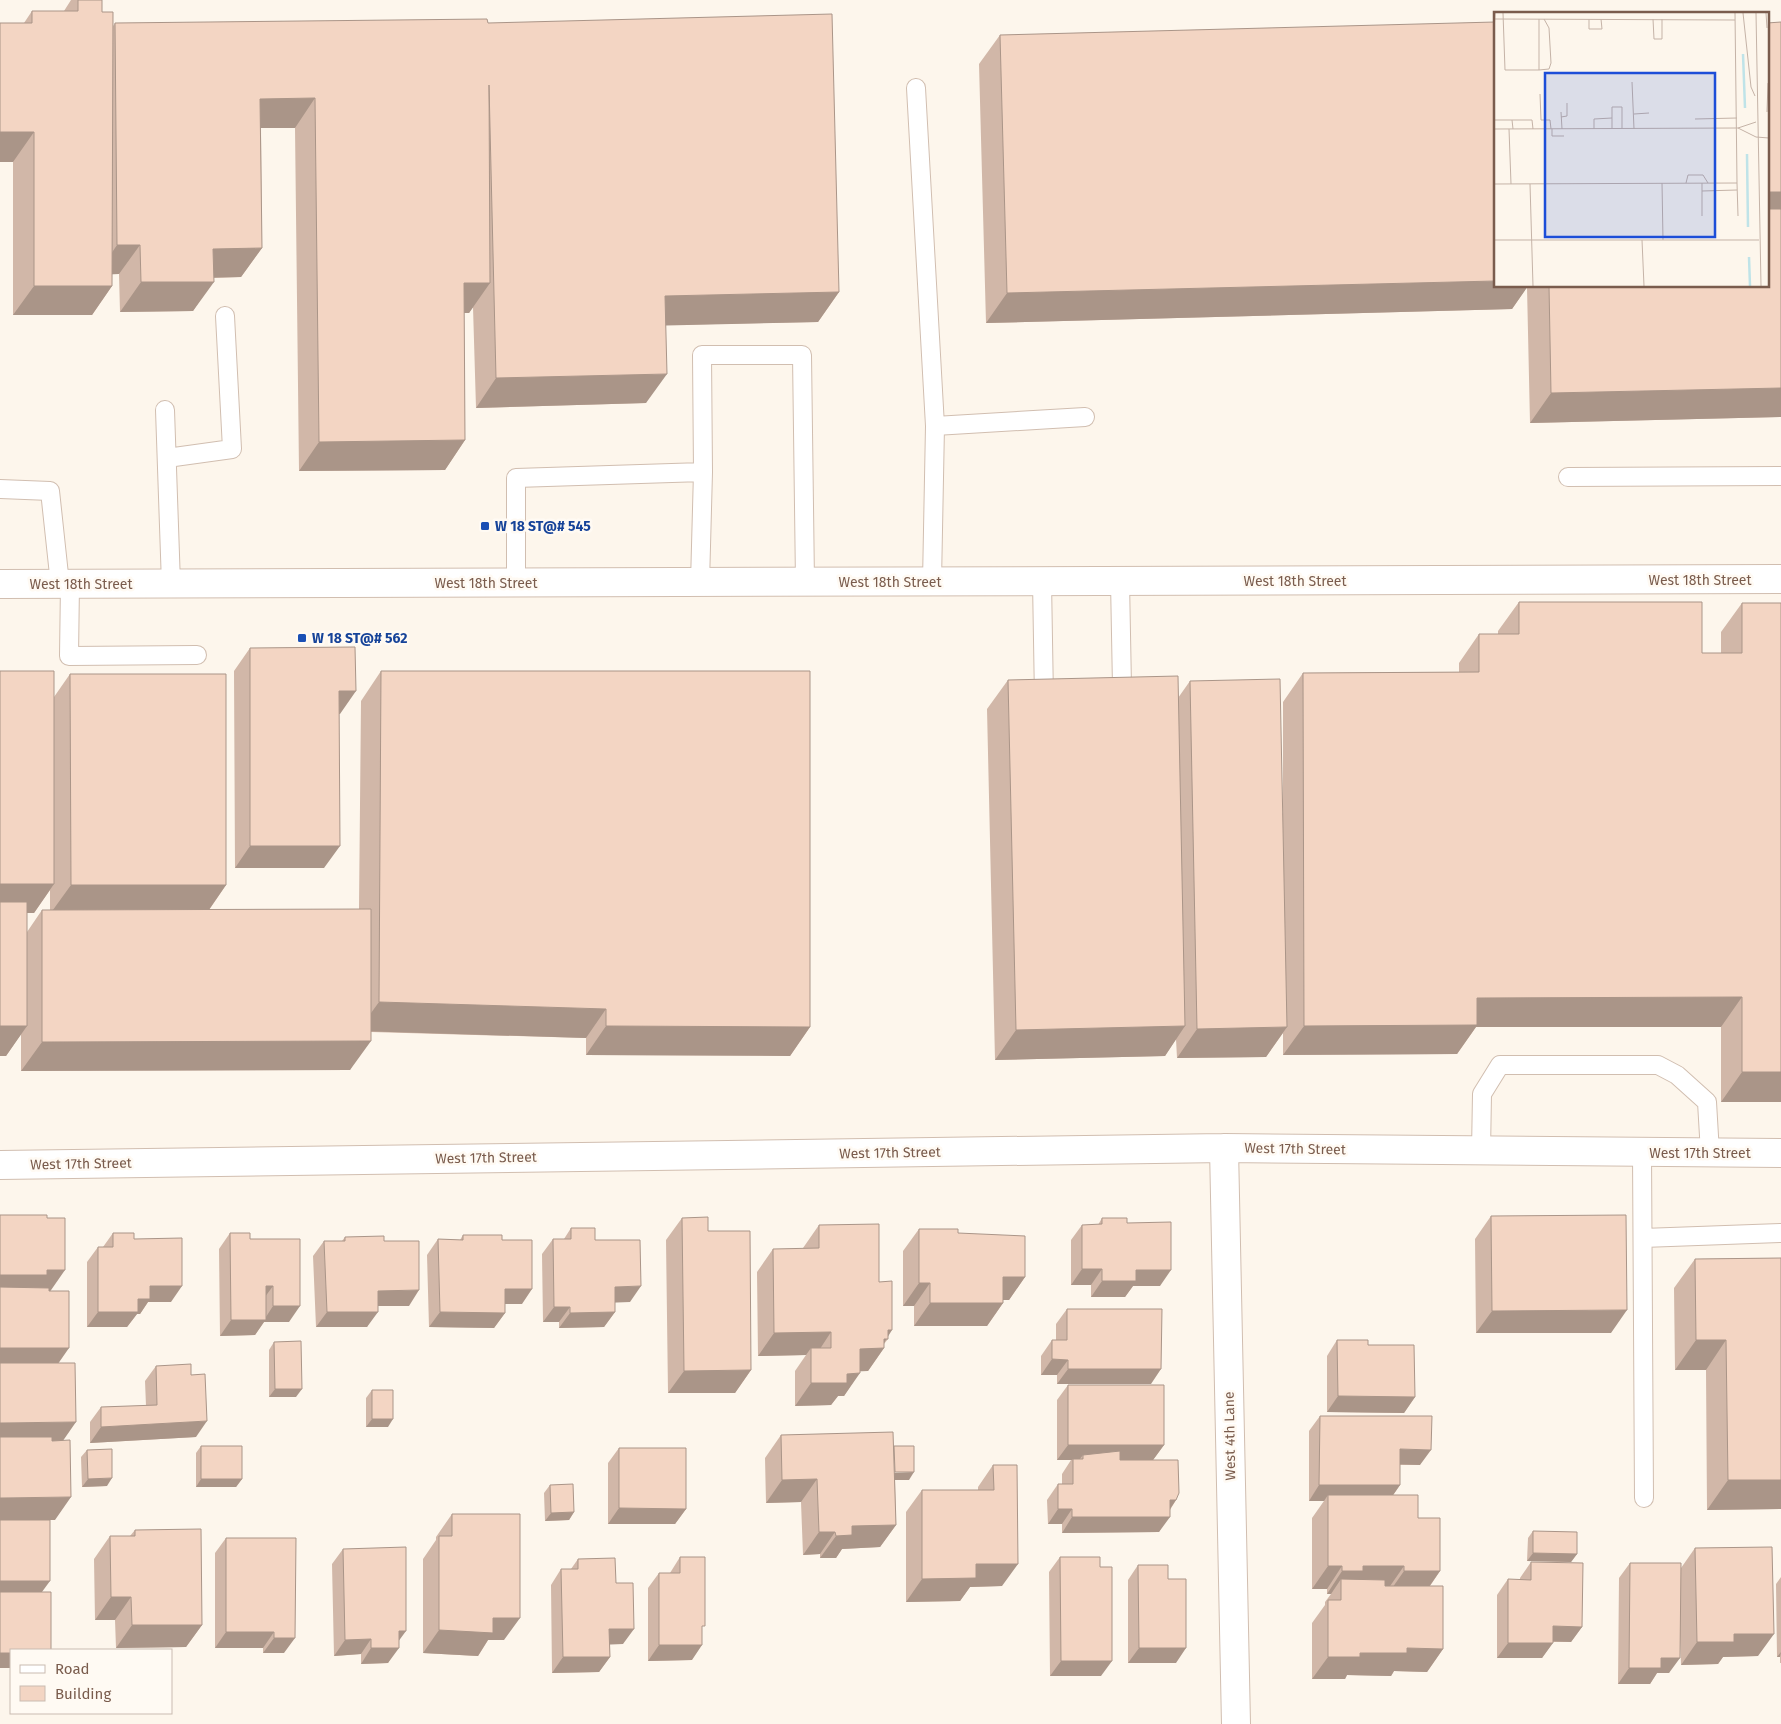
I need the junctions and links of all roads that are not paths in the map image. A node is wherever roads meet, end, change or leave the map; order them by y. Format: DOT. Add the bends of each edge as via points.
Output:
graph roads {
  1 [pos="916,88"];
  2 [pos="225,316"];
  3 [pos="165,410"];
  4 [pos="1085,417"];
  5 [pos="935,426"];
  6 [pos="167,458"];
  7 [pos="703,472"];
  8 [pos="1781,476"];
  9 [pos="1568,477"];
  10 [pos="0,489"];
  11 [pos="1781,579"];
  12 [pos="1042,581"];
  13 [pos="1120,581"];
  14 [pos="516,582"];
  15 [pos="805,582"];
  16 [pos="932,582"];
  17 [pos="700,583"];
  18 [pos="0,584"];
  19 [pos="65,584"];
  20 [pos="172,584"];
  21 [pos="197,655"];
  22 [pos="1122,687"];
  23 [pos="1044,699"];
  24 [pos="1224,1148"];
  25 [pos="1480,1151"];
  26 [pos="1642,1153"];
  27 [pos="1710,1153"];
  28 [pos="1781,1153"];
  29 [pos="0,1165"];
  30 [pos="1781,1233"];
  31 [pos="1643,1238"];
  32 [pos="1644,1498"];
  33 [pos="1236,1724"];
  1 -- 5 [label="lane"];
  2 -- 6 [label="lane" via="232,449"];
  3 -- 6 [label="lane"];
  4 -- 5 [label="lane"];
  5 -- 16 [label="lane"];
  6 -- 20 [label="lane"];
  7 -- 14 [label="lane" via="516,478"];
  7 -- 15 [label="lane" via="702,355 802,355"];
  7 -- 17 [label="lane"];
  8 -- 9 [label="lane"];
  10 -- 19 [label="lane" via="50,491"];
  11 -- 13 [label="street, West 18th Street"];
  12 -- 13 [label="street, West 18th Street"];
  12 -- 16 [label="street, West 18th Street"];
  12 -- 23 [label="lane"];
  13 -- 22 [label="lane"];
  14 -- 17 [label="street, West 18th Street"];
  14 -- 20 [label="street, West 18th Street"];
  15 -- 16 [label="street, West 18th Street"];
  15 -- 17 [label="street, West 18th Street"];
  18 -- 19 [label="street, West 18th Street"];
  19 -- 20 [label="street, West 18th Street"];
  19 -- 21 [label="lane" via="69,656"];
  24 -- 25 [label="street, West 17th Street"];
  24 -- 29 [label="street, West 17th Street"];
  24 -- 33 [label="street, West 4th Lane"];
  25 -- 26 [label="street, West 17th Street"];
  25 -- 27 [label="lane" via="1482,1094 1500,1065 1658,1065 1677,1075 1707,1102"];
  26 -- 27 [label="street, West 17th Street"];
  26 -- 31 [label="lane"];
  27 -- 28 [label="street, West 17th Street"];
  30 -- 31 [label="lane"];
  31 -- 32 [label="lane"];
}
